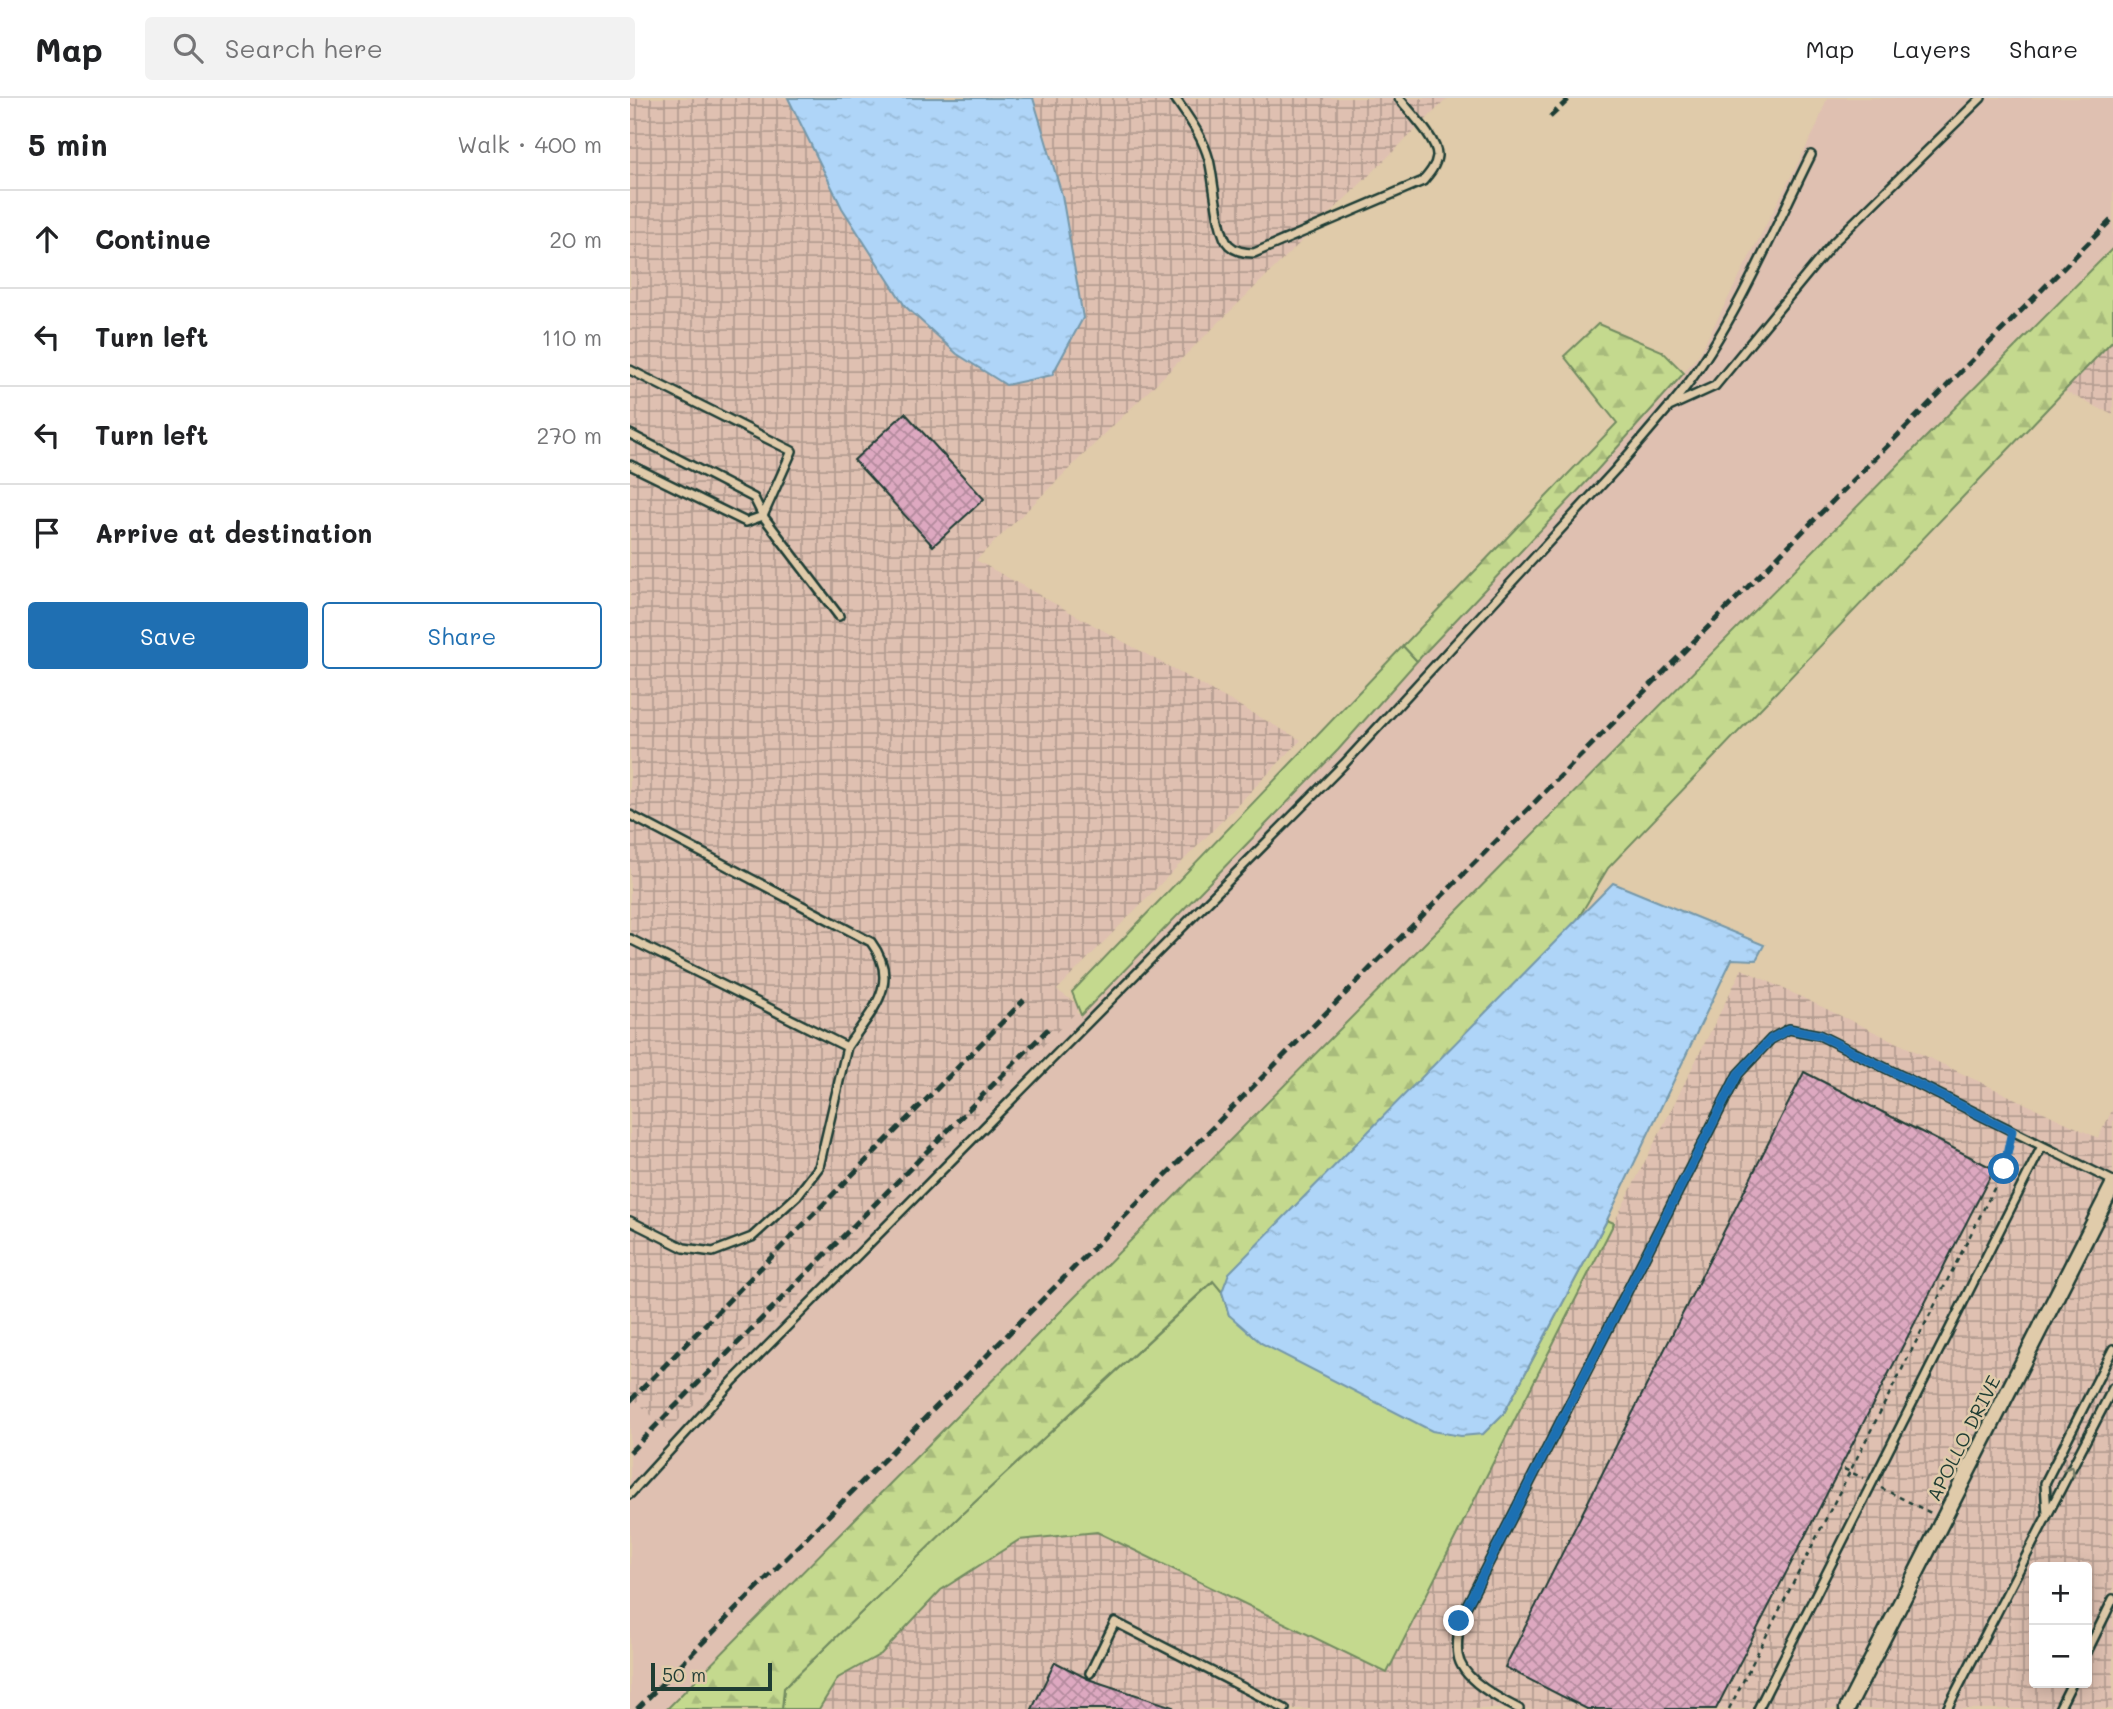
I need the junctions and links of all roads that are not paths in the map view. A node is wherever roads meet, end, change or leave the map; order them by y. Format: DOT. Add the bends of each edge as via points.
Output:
graph roads {
  1 [pos="1175,98"];
  2 [pos="1399,98"];
  3 [pos="1981,98"];
  4 [pos="1811,155"];
  5 [pos="630,370"];
  6 [pos="1670,407"];
  7 [pos="630,434"];
  8 [pos="630,465"];
  9 [pos="763,516"];
  10 [pos="839,616"];
  11 [pos="630,815"];
  12 [pos="630,939"];
  13 [pos="847,1047"];
  14 [pos="2042,1146"];
  15 [pos="2113,1183"];
  16 [pos="630,1221"];
  17 [pos="2113,1349"];
  18 [pos="2113,1388"];
  19 [pos="630,1494"];
  20 [pos="2047,1514"];
  21 [pos="2113,1599"];
  22 [pos="2092,1643"];
  23 [pos="1090,1673"];
  24 [pos="2070,1688"];
  25 [pos="1285,1709"];
  26 [pos="1518,1709"];
  27 [pos="1758,1709"];
  28 [pos="1847,1709"];
  29 [pos="1947,1709"];
  30 [pos="2059,1709"];
  1 -- 2 [label="lane" via="1209,158 1222,232 1229,245 1254,253 1423,181 1437,154 1432,140"];
  3 -- 6 [label="lane" via="1833,243 1715,386"];
  4 -- 6 [label="lane" via="1731,315"];
  5 -- 9 [label="lane" via="792,451"];
  6 -- 19 [label="lane" via="1344,764 734,1380"];
  7 -- 9 [label="lane" via="754,498"];
  8 -- 9 [label="lane" via="746,522"];
  9 -- 10 [label="lane"];
  11 -- 13 [label="lane" via="871,942 881,956 883,992"];
  12 -- 13 [label="lane"];
  13 -- 16 [label="lane" via="819,1167 797,1196 752,1237 713,1252 703,1251 684,1248"];
  14 -- 15 [label="lane"];
  14 -- 26 [label="lane" via="1819,1035 1789,1029 1771,1039 1738,1074 1459,1621 1458,1657 1473,1680"];
  14 -- 27 [label="lane"];
  15 -- 28 [label="street, APOLLO DRIVE"];
  17 -- 20 [label="lane" via="2045,1482"];
  20 -- 18 [label="lane, one-way"];
  20 -- 29 [label="lane"];
  21 -- 22 [label="lane"];
  23 -- 25 [label="lane" via="1115,1622"];
  24 -- 30 [label="lane"];
}
